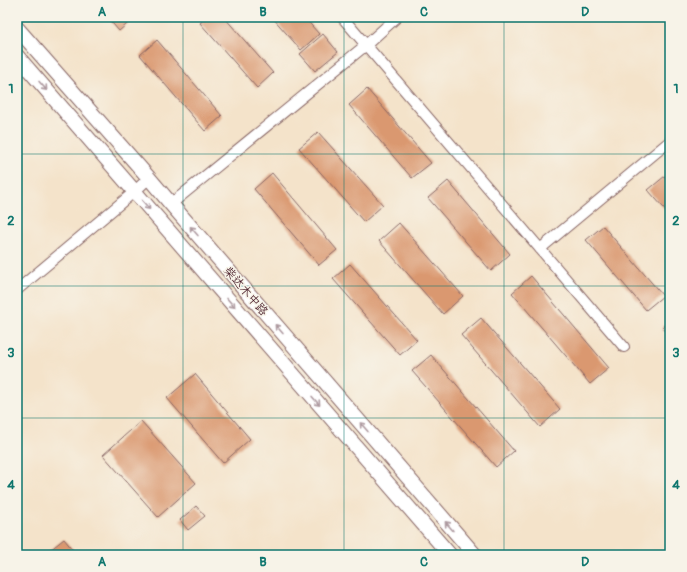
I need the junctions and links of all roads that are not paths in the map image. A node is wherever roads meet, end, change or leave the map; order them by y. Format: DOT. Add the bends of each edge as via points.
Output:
graph roads {
  1 [pos="342,17"];
  2 [pos="397,17"];
  3 [pos="17,28"];
  4 [pos="366,45"];
  5 [pos="17,56"];
  6 [pos="670,141"];
  7 [pos="149,178"];
  8 [pos="134,192"];
  9 [pos="171,204"];
  10 [pos="540,249"];
  11 [pos="17,290"];
  12 [pos="624,347"];
  13 [pos="450,555"];
  14 [pos="475,555"];
  1 -- 4 [label="street"];
  2 -- 4 [label="street"];
  3 -- 7 [label="main road, 柴达木中路"];
  4 -- 9 [label="street"];
  4 -- 10 [label="street"];
  5 -- 8 [label="main road, 柴达木中路, one-way"];
  6 -- 10 [label="street"];
  7 -- 8 [label="street"];
  7 -- 9 [label="main road, 柴达木中路"];
  8 -- 11 [label="street"];
  8 -- 13 [label="main road, 柴达木中路, one-way"];
  14 -- 9 [label="main road, 柴达木中路, one-way"];
  10 -- 12 [label="street"];
}
